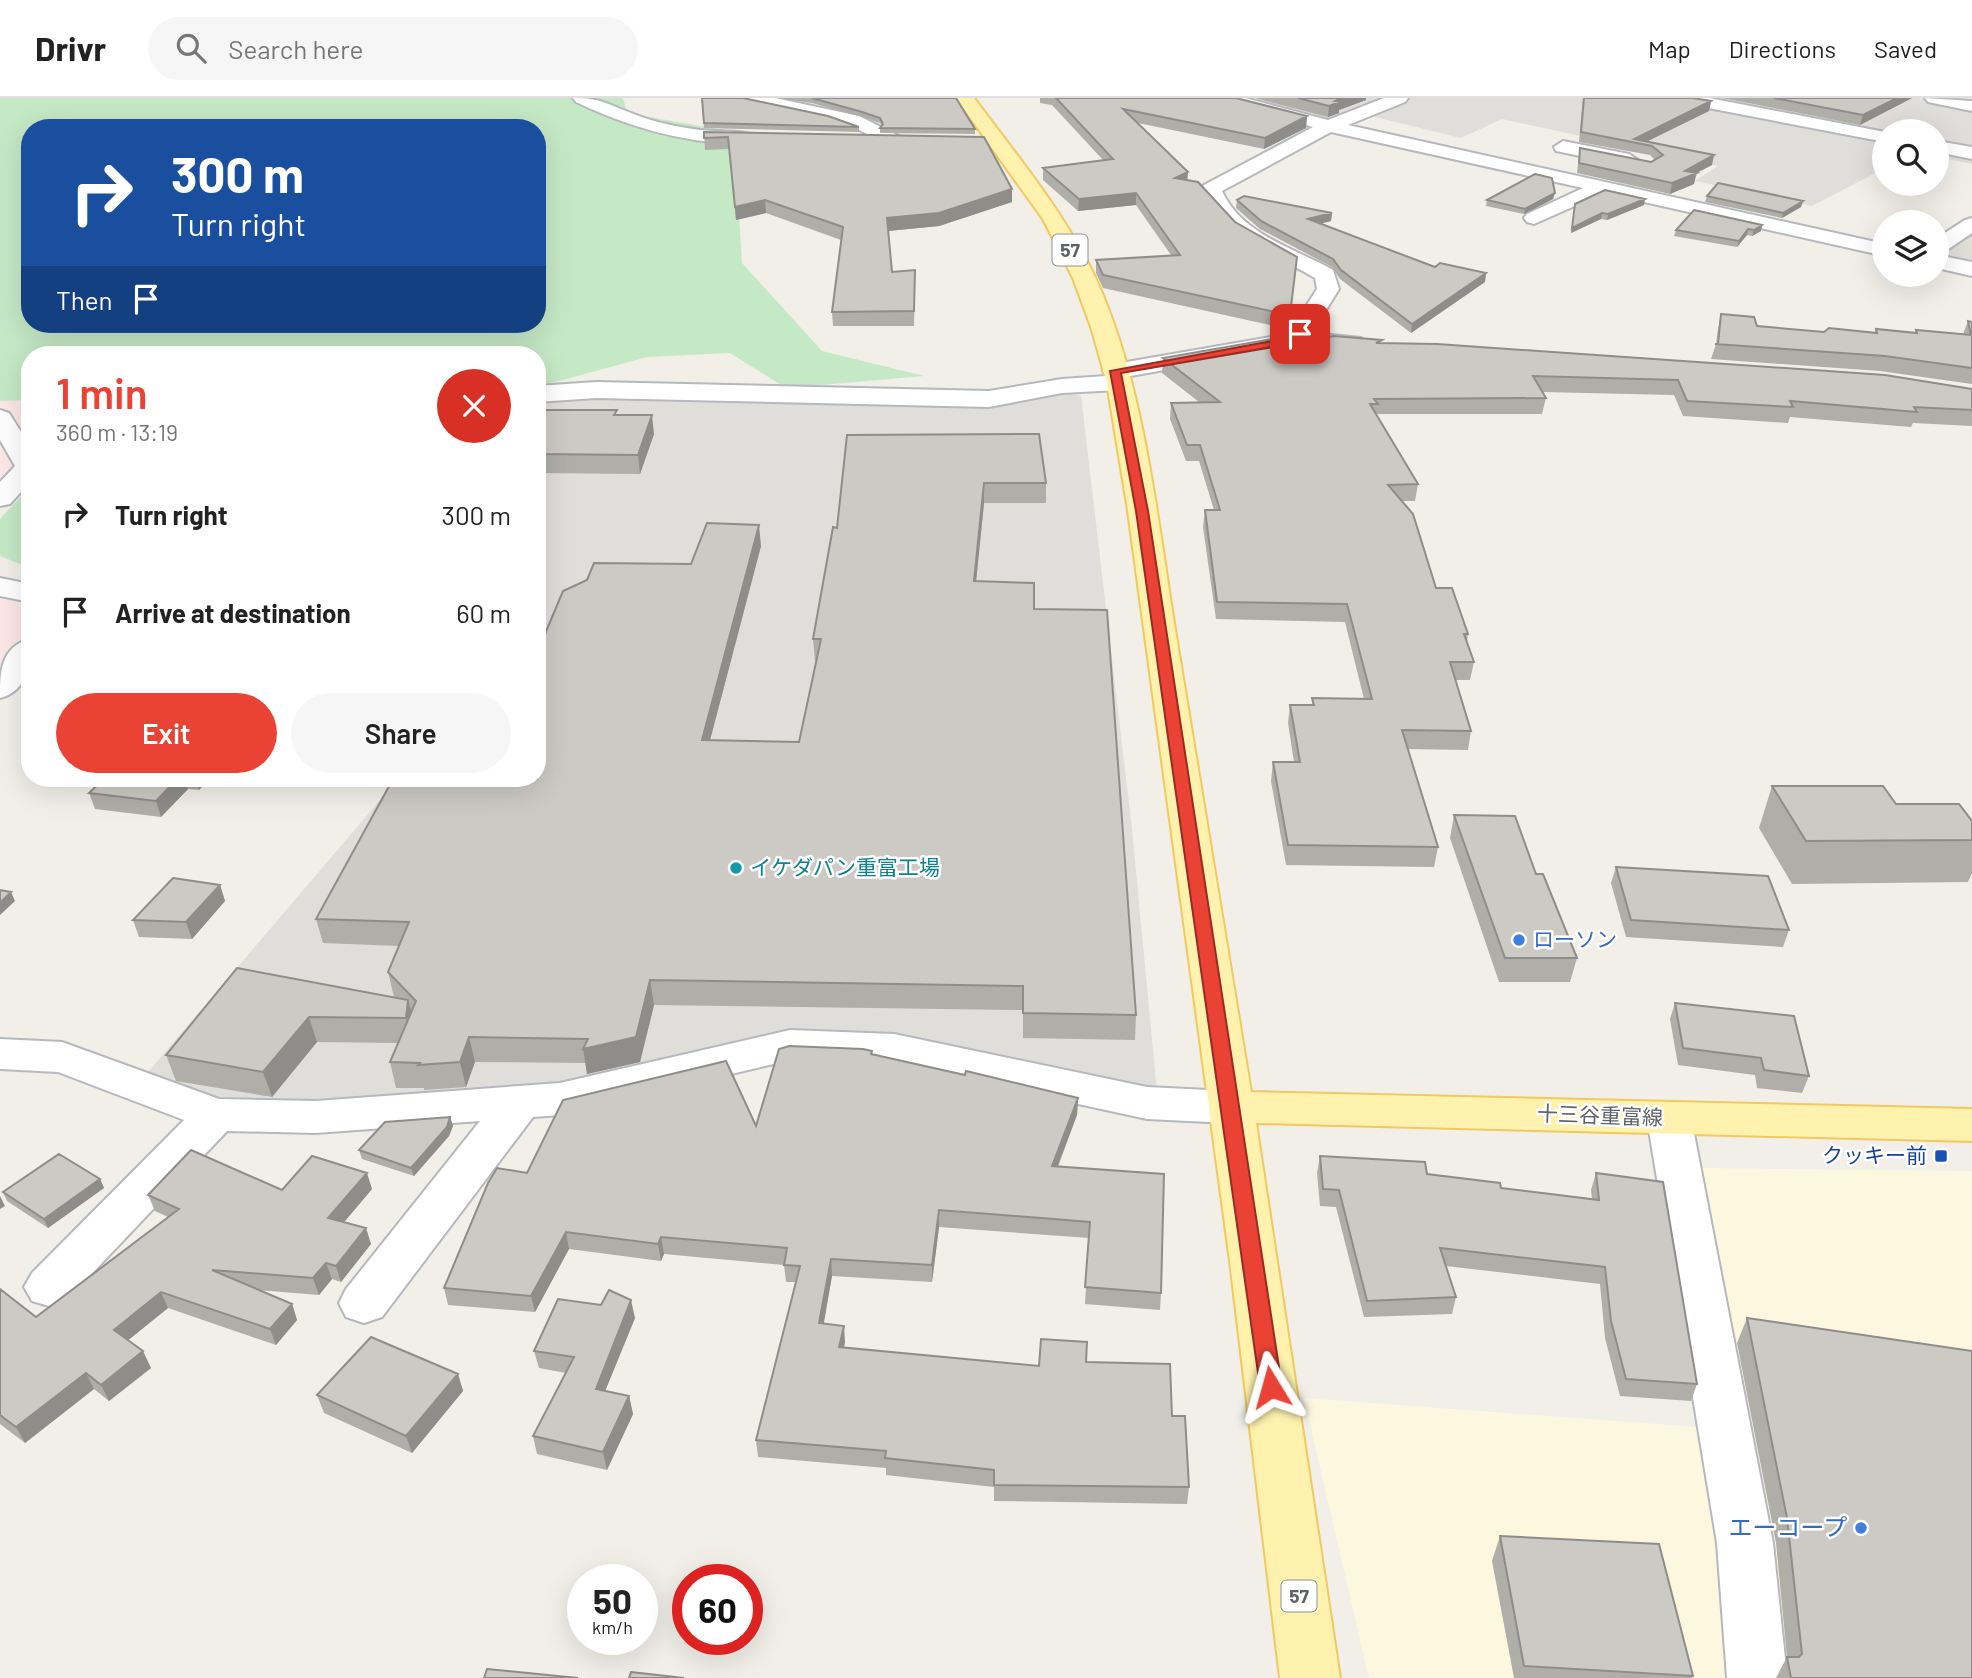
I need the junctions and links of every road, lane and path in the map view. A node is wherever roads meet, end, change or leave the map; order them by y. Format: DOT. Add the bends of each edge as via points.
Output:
graph roads {
  1 [pos="582,98"];
  2 [pos="751,98"];
  3 [pos="965,98"];
  4 [pos="1225,98"];
  5 [pos="1399,98"];
  6 [pos="1682,98"];
  7 [pos="1934,98"];
  8 [pos="1972,106"];
  9 [pos="1329,126"];
  10 [pos="1872,134"];
  11 [pos="779,139"];
  12 [pos="858,141"];
  13 [pos="974,142"];
  14 [pos="999,142"];
  15 [pos="1563,147"];
  16 [pos="1949,148"];
  17 [pos="1586,152"];
  18 [pos="1972,153"];
  19 [pos="1650,164"];
  20 [pos="1543,174"];
  21 [pos="1602,187"];
  22 [pos="1534,218"];
  23 [pos="1972,224"];
  24 [pos="1949,240"];
  25 [pos="1872,247"];
  26 [pos="1949,264"];
  27 [pos="1972,269"];
  28 [pos="1298,340"];
  29 [pos="1375,344"];
  30 [pos="1117,377"];
  31 [pos="546,393"];
  32 [pos="0,418"];
  33 [pos="21,453"];
  34 [pos="21,476"];
  35 [pos="0,498"];
  36 [pos="0,587"];
  37 [pos="21,591"];
  38 [pos="21,661"];
  39 [pos="0,688"];
  40 [pos="0,1054"];
  41 [pos="519,1104"];
  42 [pos="1229,1107"];
  43 [pos="216,1115"];
  44 [pos="1669,1118"];
  45 [pos="1972,1125"];
  46 [pos="49,1287"];
  47 [pos="364,1303"];
  48 [pos="1310,1678"];
  49 [pos="1757,1678"];
  1 -- 11 [label="street" via="638,124 671,133"];
  2 -- 12 [label="street" via="853,120 905,142"];
  3 -- 14 [label="main road, 57"];
  4 -- 9 [label="street"];
  5 -- 9 [label="street"];
  6 -- 10 [label="street"];
  7 -- 8 [label="street"];
  9 -- 20 [label="street"];
  9 -- 28 [label="street" via="1211,189 1215,204 1233,224 1325,275 1328,289"];
  13 -- 14 [label="street"];
  14 -- 30 [label="main road, 57" via="1054,219 1084,278"];
  15 -- 17 [label="street"];
  16 -- 18 [label="street"];
  17 -- 19 [label="street"];
  17 -- 20 [label="street"];
  20 -- 21 [label="street"];
  21 -- 22 [label="street"];
  21 -- 25 [label="street"];
  23 -- 24 [label="street"];
  26 -- 27 [label="street"];
  28 -- 29 [label="street"];
  28 -- 30 [label="street"];
  30 -- 31 [label="street" via="989,399 596,390"];
  30 -- 42 [label="main road, 57" via="1144,525"];
  32 -- 33 [label="street"];
  34 -- 35 [label="street"];
  36 -- 37 [label="street"];
  38 -- 39 [label="street"];
  40 -- 43 [label="street" via="62,1058"];
  41 -- 42 [label="street" via="790,1045 894,1049 1147,1103"];
  41 -- 43 [label="street" via="316,1117"];
  41 -- 47 [label="street"];
  42 -- 44 [label="main road, 十三谷重富線"];
  42 -- 48 [label="main road, 57"];
  43 -- 46 [label="street"];
  44 -- 45 [label="main road, 十三谷重富線"];
  44 -- 49 [label="street" via="1745,1543"];
}
